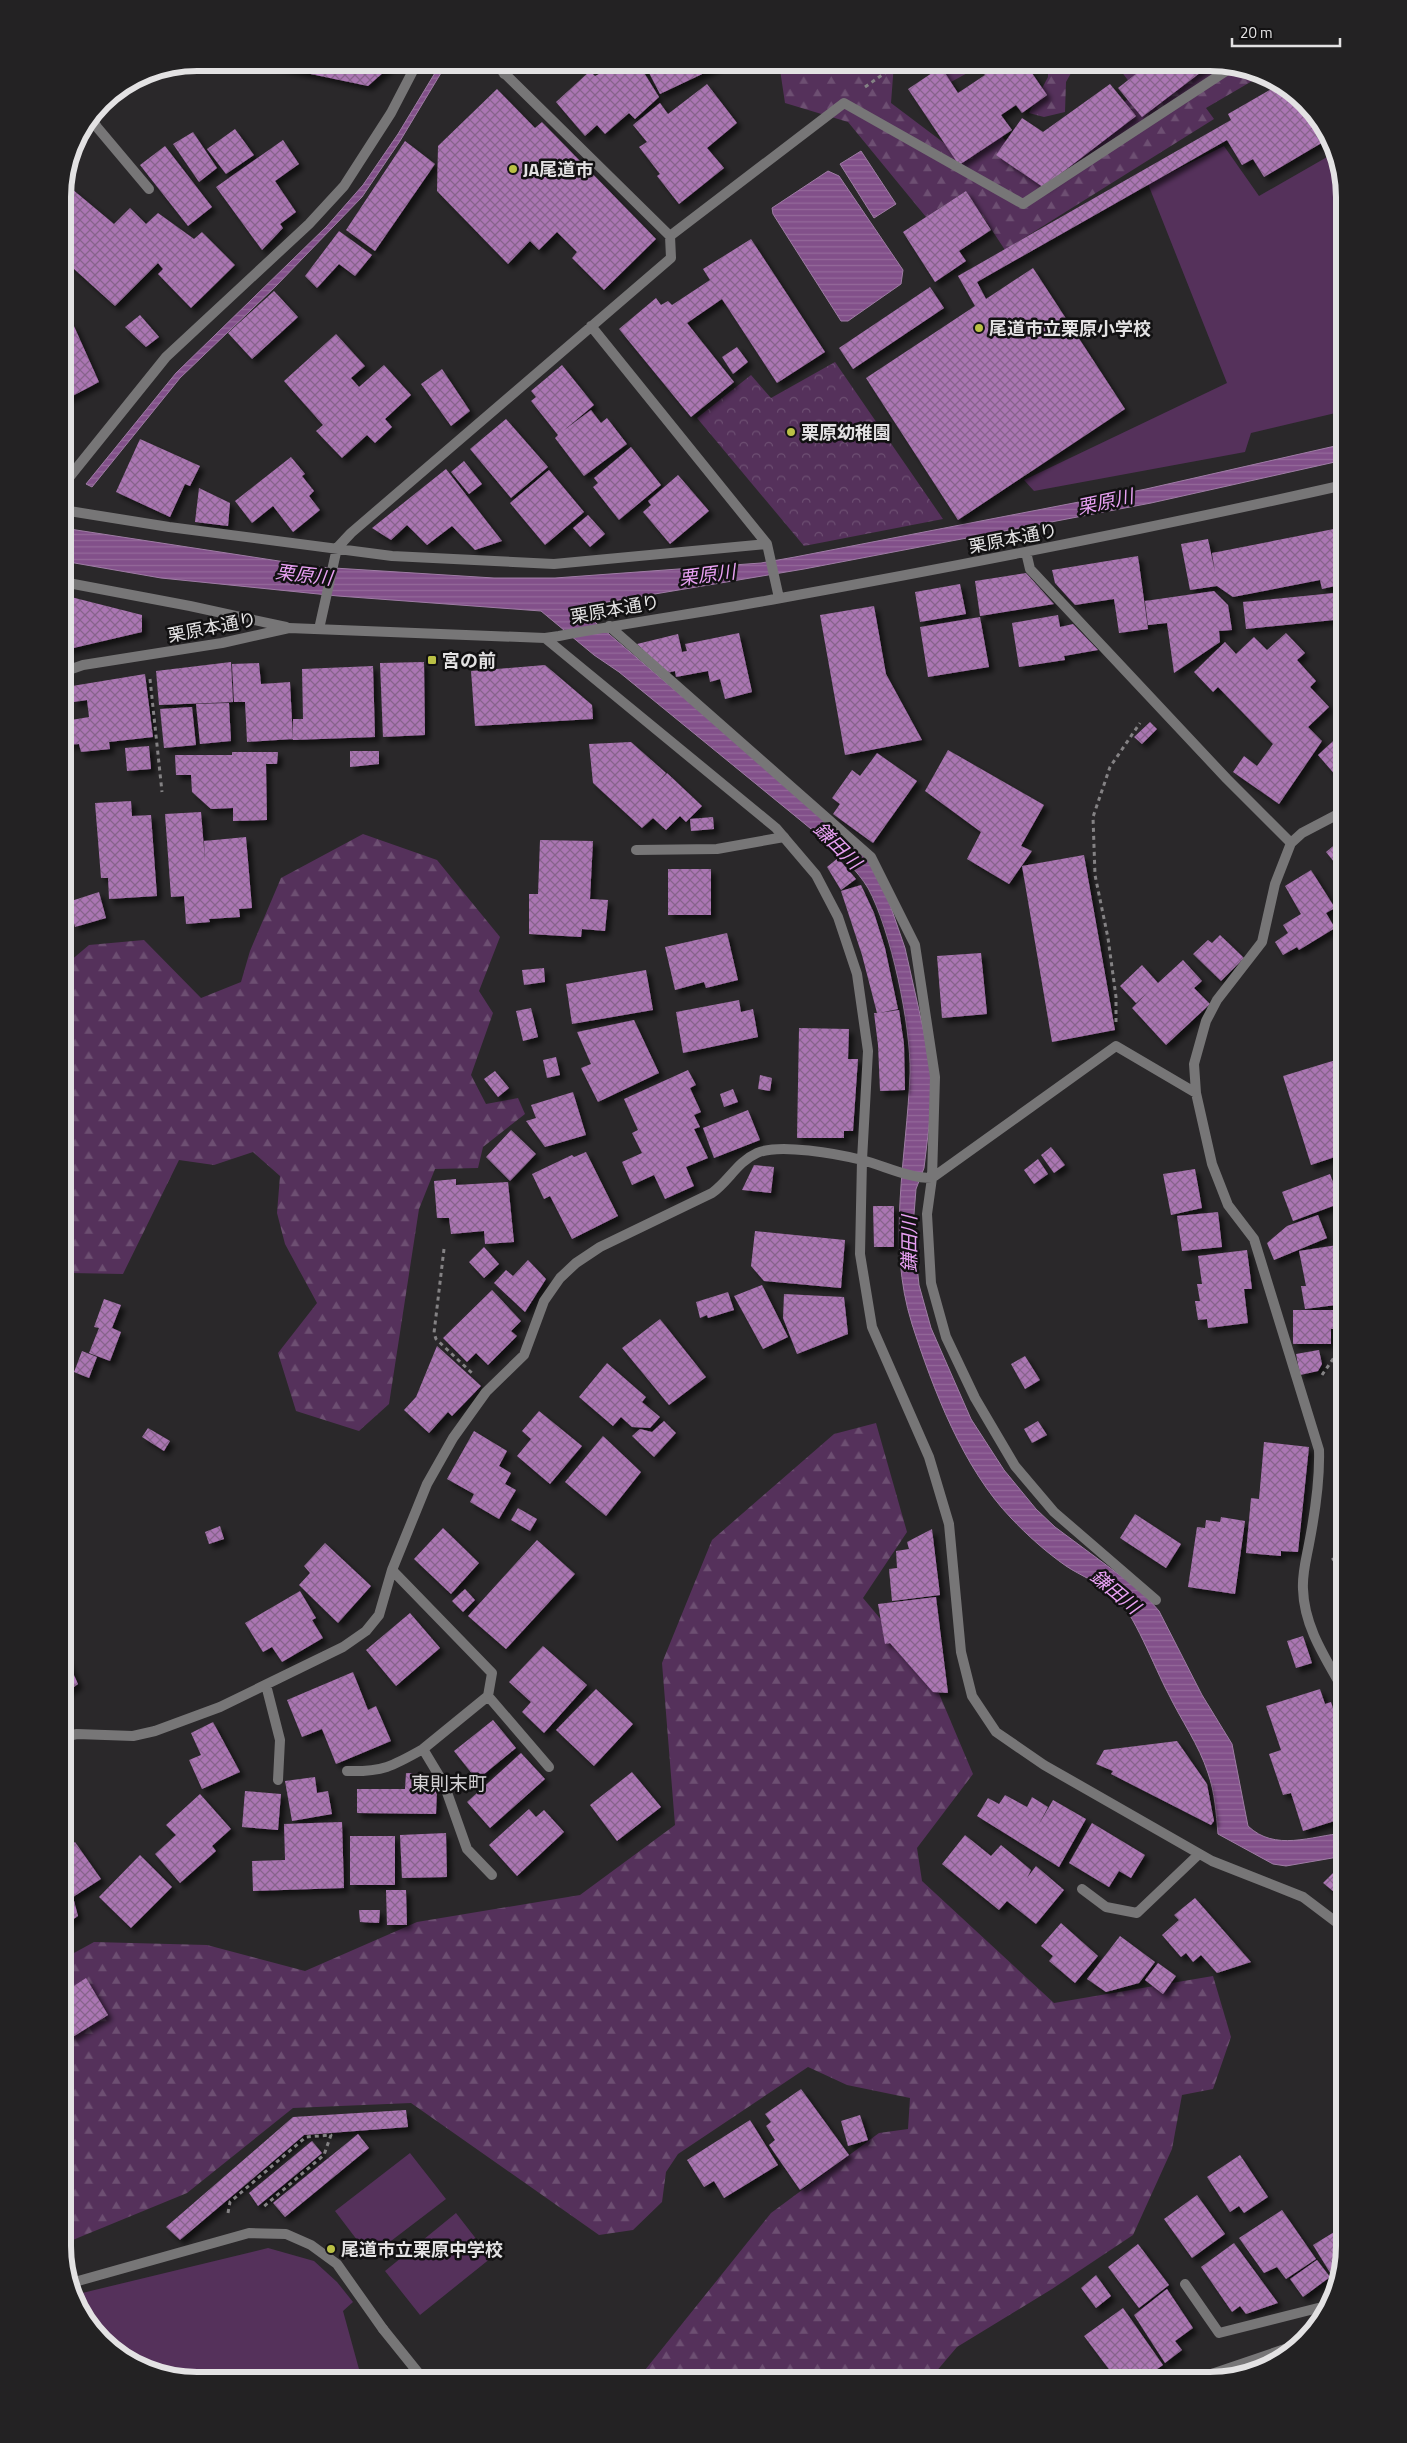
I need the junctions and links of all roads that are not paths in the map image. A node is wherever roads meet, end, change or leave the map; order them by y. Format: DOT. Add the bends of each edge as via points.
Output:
graph roads {
  1 [pos="413,71"];
  2 [pos="502,71"];
  3 [pos="507,71"];
  4 [pos="1223,73"];
  5 [pos="504,74"];
  6 [pos="95,124"];
  7 [pos="149,189"];
  8 [pos="670,236"];
  9 [pos="591,326"];
  10 [pos="72,473"];
  11 [pos="1336,487"];
  12 [pos="72,511"];
  13 [pos="768,544"];
  14 [pos="338,548"];
  15 [pos="1026,552"];
  16 [pos="72,584"];
  17 [pos="779,598"];
  18 [pos="609,626"];
  19 [pos="289,628"];
  20 [pos="319,629"];
  21 [pos="545,638"];
  22 [pos="72,669"];
  23 [pos="1336,815"];
  24 [pos="784,836"];
  25 [pos="1291,843"];
  26 [pos="636,850"];
  27 [pos="1196,1093"];
  28 [pos="862,1160"];
  29 [pos="928,1178"];
  30 [pos="392,1570"];
  31 [pos="1156,1600"];
  32 [pos="1336,1676"];
  33 [pos="266,1685"];
  34 [pos="488,1696"];
  35 [pos="71,1736"];
  36 [pos="423,1749"];
  37 [pos="549,1767"];
  38 [pos="347,1771"];
  39 [pos="278,1780"];
  40 [pos="1199,1854"];
  41 [pos="492,1875"];
  42 [pos="1082,1888"];
  43 [pos="1336,1922"];
  44 [pos="77,2281"];
  45 [pos="1185,2284"];
  46 [pos="1319,2308"];
  47 [pos="1277,2352"];
  48 [pos="417,2371"];
  49 [pos="1219,2371"];
  1 -- 10 [label="street" via="391,113 344,186 309,224 166,357"];
  2 -- 5 [label="street"];
  3 -- 5 [label="street"];
  4 -- 8 [label="street" via="1023,204 844,103"];
  5 -- 8 [label="street"];
  6 -- 7 [label="street"];
  8 -- 9 [label="street" via="671,258"];
  9 -- 13 [label="street"];
  9 -- 14 [label="street" via="351,533"];
  11 -- 15 [label="street, 栗原本通り"];
  12 -- 14 [label="street"];
  13 -- 14 [label="street" via="554,564 392,556"];
  13 -- 17 [label="street"];
  14 -- 20 [label="street"];
  15 -- 17 [label="street, 栗原本通り"];
  15 -- 25 [label="street" via="1030,569"];
  16 -- 19 [label="street"];
  17 -- 18 [label="street, 栗原本通り"];
  18 -- 21 [label="street, 栗原本通り"];
  18 -- 29 [label="street" via="871,857 915,945 935,1077"];
  19 -- 20 [label="street, 栗原本通り"];
  19 -- 22 [label="street, 栗原本通り"];
  20 -- 21 [label="street, 栗原本通り"];
  21 -- 24 [label="street"];
  23 -- 25 [label="street" via="1302,833"];
  24 -- 26 [label="street" via="717,849"];
  24 -- 28 [label="street" via="816,874 838,917 857,974 868,1051"];
  25 -- 27 [label="street" via="1274,884 1262,942 1217,1000 1206,1021 1194,1064"];
  27 -- 29 [label="street" via="1116,1046"];
  27 -- 32 [label="street" via="1212,1164 1228,1205 1254,1239 1319,1450 1320,1476 1303,1569 1303,1592 1316,1640"];
  28 -- 29 [label="street"];
  28 -- 30 [label="street" via="793,1149 758,1152 735,1168 726,1182 712,1193 600,1247 576,1262 544,1302 524,1356 489,1389 453,1438 411,1518"];
  28 -- 40 [label="street" via="860,1254 872,1327 928,1457 949,1524 961,1652 972,1696 996,1732 1044,1765"];
  29 -- 31 [label="street" via="931,1283 946,1337 975,1398 1015,1466 1054,1512"];
  30 -- 33 [label="street" via="379,1615 366,1631 343,1648"];
  30 -- 34 [label="street" via="492,1673"];
  33 -- 35 [label="street" via="220,1707 155,1731 133,1736"];
  33 -- 39 [label="street" via="280,1740"];
  34 -- 36 [label="street"];
  34 -- 37 [label="street"];
  36 -- 38 [label="street" via="390,1768 371,1772"];
  36 -- 41 [label="street" via="444,1784 467,1849"];
  40 -- 42 [label="street" via="1137,1913 1106,1907"];
  40 -- 43 [label="street" via="1302,1897"];
  44 -- 48 [label="street" via="249,2233 286,2234 311,2246 336,2264"];
  45 -- 46 [label="street" via="1219,2333"];
  47 -- 49 [label="street"];
}
